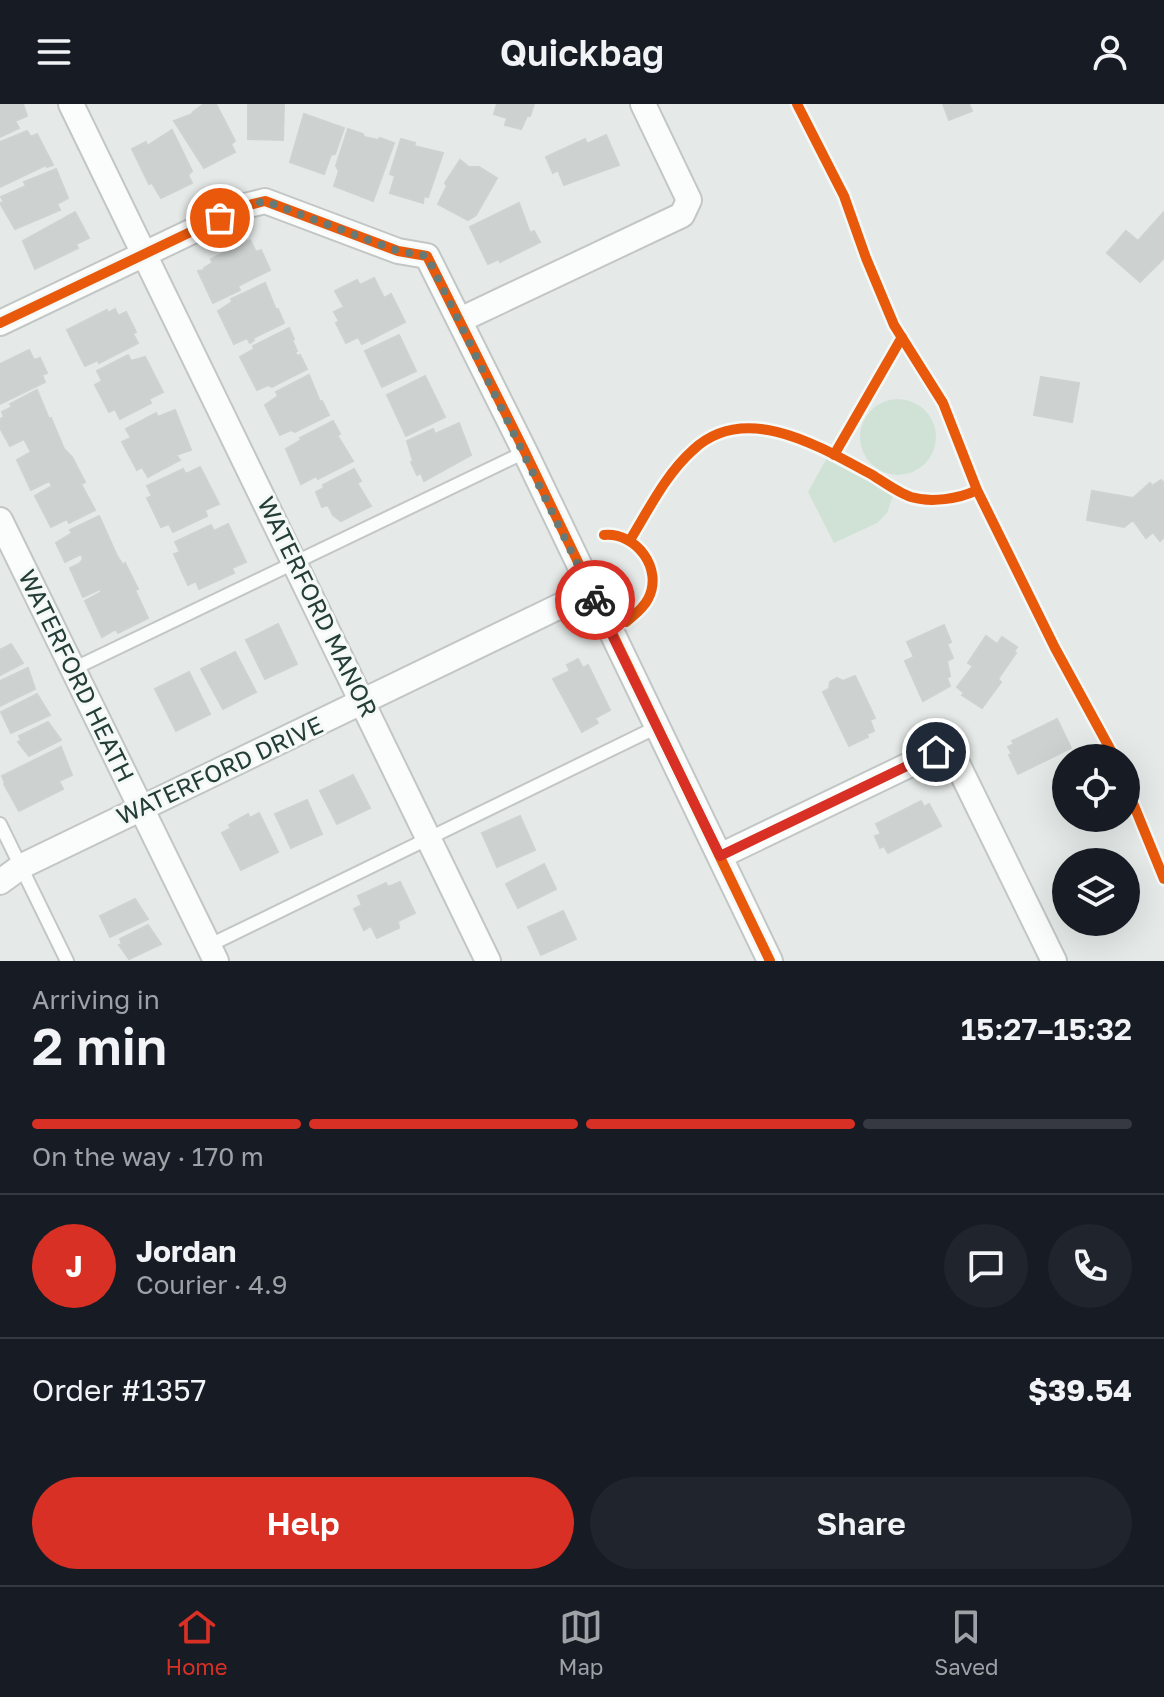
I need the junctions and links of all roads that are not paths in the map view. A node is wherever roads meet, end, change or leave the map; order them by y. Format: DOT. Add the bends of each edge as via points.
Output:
graph roads {
  1 [pos="71,104"];
  2 [pos="643,104"];
  3 [pos="145,253"];
  4 [pos="460,320"];
  5 [pos="0,323"];
  6 [pos="525,452"];
  7 [pos="0,520"];
  8 [pos="295,562"];
  9 [pos="591,591"];
  10 [pos="73,669"];
  11 [pos="363,703"];
  12 [pos="657,727"];
  13 [pos="141,808"];
  14 [pos="0,824"];
  15 [pos="428,838"];
  16 [pos="720,856"];
  17 [pos="11,869"];
  18 [pos="0,882"];
  19 [pos="212,953"];
  20 [pos="67,961"];
  21 [pos="488,961"];
  22 [pos="770,961"];
  23 [pos="1054,961"];
  1 -- 3 [label="street, WATERFORD MANOR"];
  2 -- 4 [label="street" via="689,200 682,215"];
  3 -- 4 [label="street" via="265,201 398,251 427,256"];
  3 -- 5 [label="street"];
  3 -- 8 [label="street, WATERFORD MANOR"];
  4 -- 6 [label="street"];
  6 -- 8 [label="lane"];
  6 -- 9 [label="street"];
  7 -- 10 [label="street, WATERFORD HEATH"];
  8 -- 10 [label="lane"];
  8 -- 11 [label="street, WATERFORD MANOR"];
  9 -- 11 [label="street, WATERFORD DRIVE"];
  9 -- 12 [label="street"];
  10 -- 13 [label="street, WATERFORD HEATH"];
  11 -- 13 [label="street, WATERFORD DRIVE"];
  11 -- 15 [label="street, WATERFORD MANOR"];
  12 -- 15 [label="lane"];
  12 -- 16 [label="street"];
  13 -- 17 [label="street, WATERFORD DRIVE"];
  13 -- 19 [label="street, WATERFORD HEATH"];
  14 -- 17 [label="lane"];
  15 -- 19 [label="lane"];
  15 -- 21 [label="street, WATERFORD MANOR"];
  16 -- 22 [label="street"];
  16 -- 23 [label="street" via="936,752 955,759"];
  17 -- 18 [label="street, WATERFORD DRIVE"];
  17 -- 20 [label="lane"];
}
